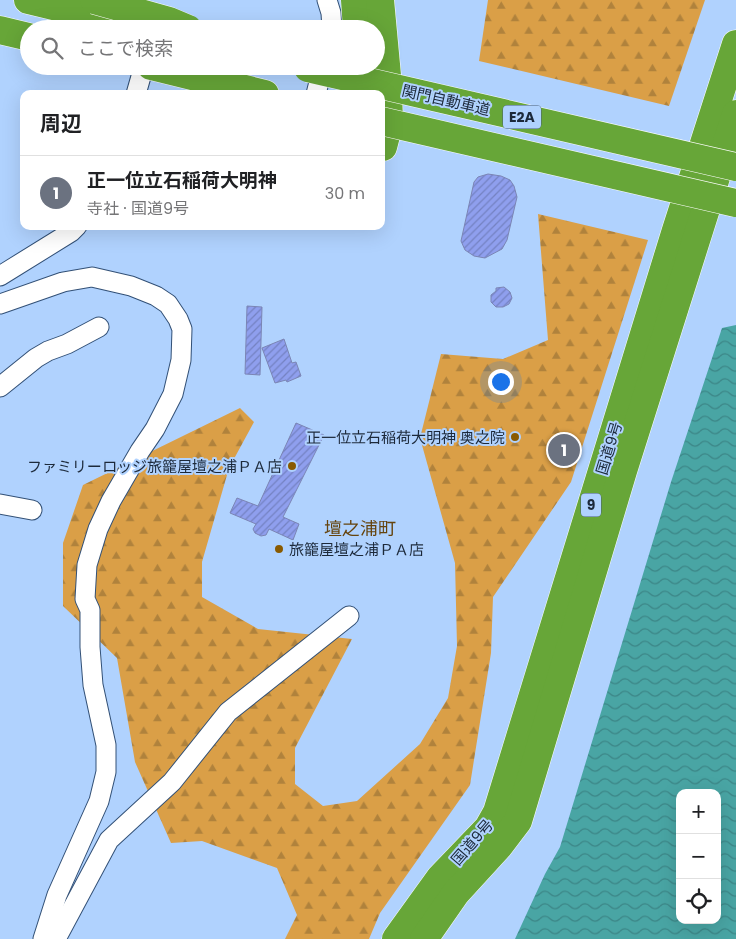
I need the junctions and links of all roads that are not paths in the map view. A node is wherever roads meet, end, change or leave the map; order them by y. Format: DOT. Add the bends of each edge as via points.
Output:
graph roads {
  1 [pos="28,0"];
  2 [pos="94,0"];
  3 [pos="161,0"];
  4 [pos="327,0"];
  5 [pos="356,0"];
  6 [pos="380,0"];
  7 [pos="111,20"];
  8 [pos="155,20"];
  9 [pos="165,20"];
  10 [pos="331,20"];
  11 [pos="357,20"];
  12 [pos="382,20"];
  13 [pos="0,30"];
  14 [pos="20,35"];
  15 [pos="736,44"];
  16 [pos="385,54"];
  17 [pos="141,75"];
  18 [pos="187,75"];
  19 [pos="321,75"];
  20 [pos="342,75"];
  21 [pos="352,75"];
  22 [pos="137,90"];
  23 [pos="249,90"];
  24 [pos="317,90"];
  25 [pos="350,90"];
  26 [pos="736,114"];
  27 [pos="385,130"];
  28 [pos="385,135"];
  29 [pos="736,167"];
  30 [pos="736,203"];
  31 [pos="73,230"];
  32 [pos="0,276"];
  33 [pos="0,304"];
  34 [pos="99,327"];
  35 [pos="0,387"];
  36 [pos="0,504"];
  37 [pos="32,510"];
  38 [pos="349,616"];
  39 [pos="48,939"];
  40 [pos="396,939"];
  41 [pos="424,939"];
  1 -- 7 [label="highway"];
  2 -- 9 [label="highway, bridge"];
  3 -- 8 [label="street"];
  4 -- 10 [label="street"];
  5 -- 11 [label="highway"];
  6 -- 12 [label="highway"];
  13 -- 14 [label="highway"];
  15 -- 40 [label="highway, 国道9号 / 9" via="497,812 488,828 440,878"];
  16 -- 27 [label="highway" via="389,124"];
  17 -- 22 [label="street"];
  18 -- 23 [label="highway"];
  19 -- 24 [label="street"];
  20 -- 29 [label="highway, 関門自動車道 / E2A, bridge"];
  21 -- 25 [label="highway"];
  26 -- 41 [label="highway, 国道9号 / 9" via="623,471 518,820 456,893"];
  28 -- 30 [label="highway, E2A, bridge"];
  31 -- 32 [label="street"];
  33 -- 39 [label="street" via="63,282 92,278 131,286 156,296 168,304 182,329 181,360 173,394 111,501 87,565 90,647 106,745 106,772 99,801 57,895"];
  34 -- 35 [label="street" via="36,358"];
  36 -- 37 [label="street"];
  38 -- 39 [label="street" via="228,712 172,782 109,840"];
}
